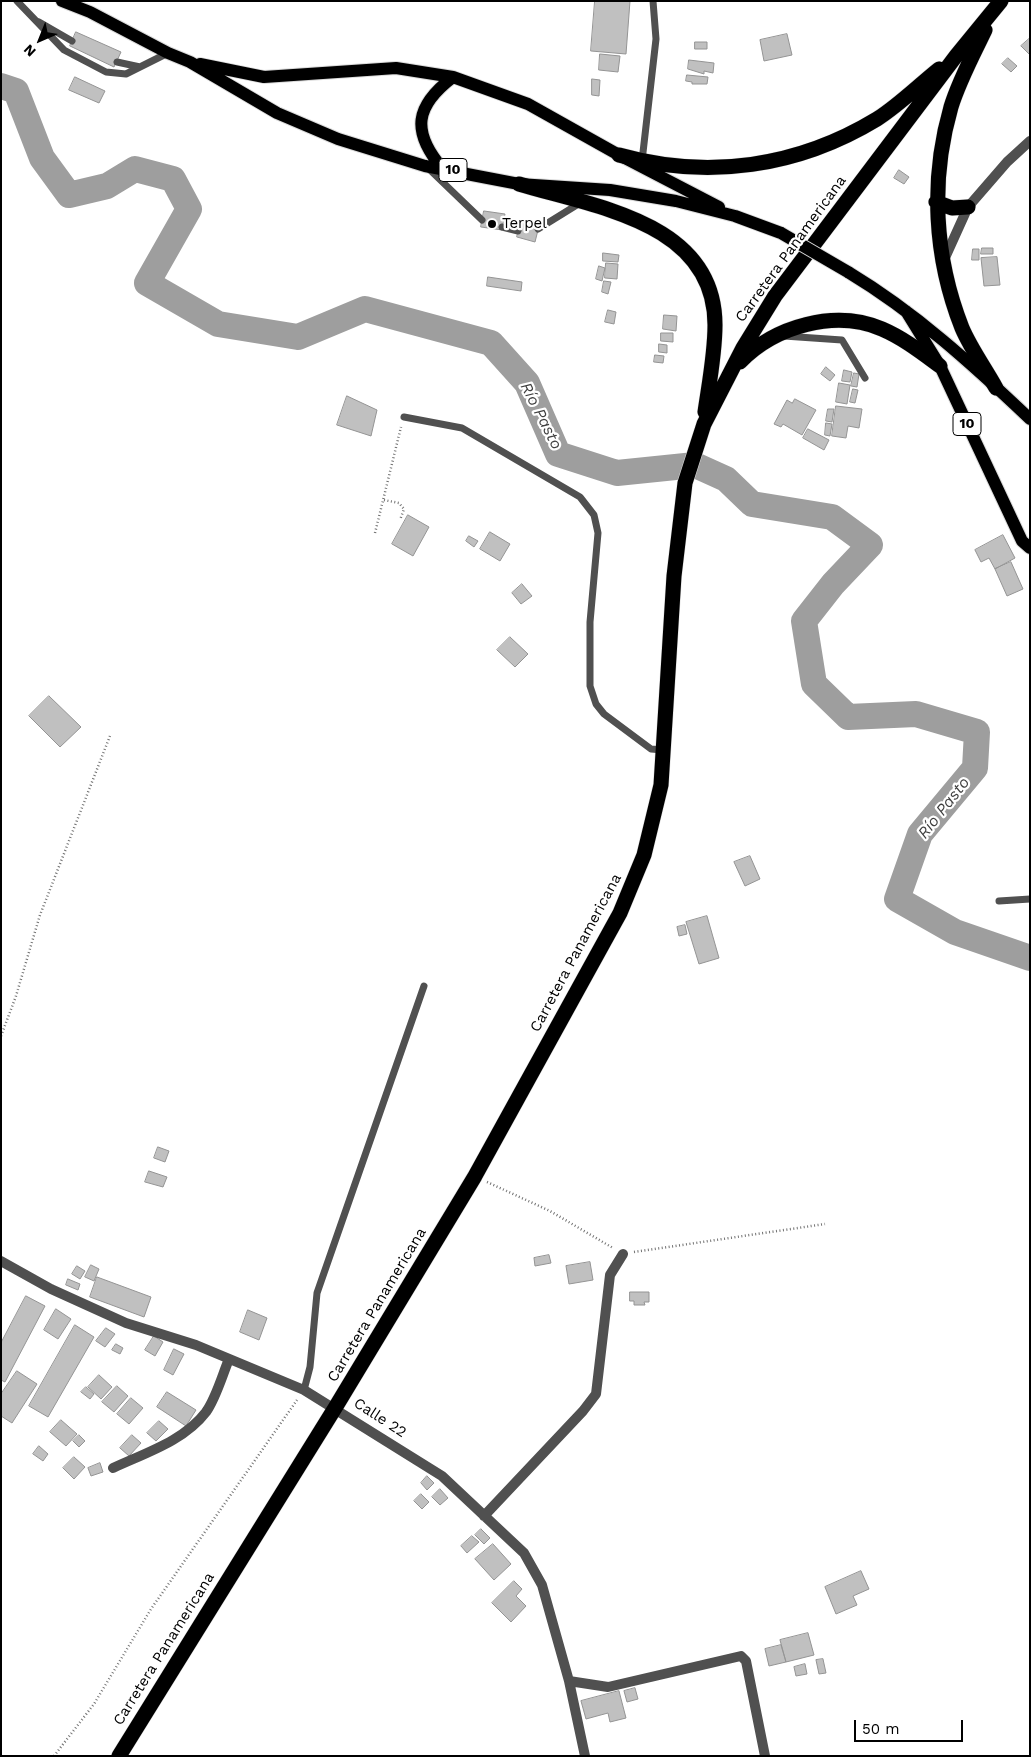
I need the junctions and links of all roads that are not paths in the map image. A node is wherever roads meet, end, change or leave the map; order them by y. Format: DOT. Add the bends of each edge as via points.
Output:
graph roads {
  1 [pos="17,1"];
  2 [pos="62,1"];
  3 [pos="653,1"];
  4 [pos="998,5"];
  5 [pos="32,18"];
  6 [pos="72,41"];
  7 [pos="168,53"];
  8 [pos="956,56"];
  9 [pos="116,62"];
  10 [pos="190,62"];
  11 [pos="140,67"];
  12 [pos="453,77"];
  13 [pos="1030,141"];
  14 [pos="619,155"];
  15 [pos="642,161"];
  16 [pos="425,166"];
  17 [pos="442,168"];
  18 [pos="519,184"];
  19 [pos="936,202"];
  20 [pos="580,203"];
  21 [pos="968,207"];
  22 [pos="735,216"];
  23 [pos="482,220"];
  24 [pos="502,227"];
  25 [pos="538,229"];
  26 [pos="518,231"];
  27 [pos="942,264"];
  28 [pos="906,311"];
  29 [pos="774,335"];
  30 [pos="940,366"];
  31 [pos="731,372"];
  32 [pos="865,378"];
  33 [pos="996,388"];
  34 [pos="404,417"];
  35 [pos="1030,419"];
  36 [pos="704,424"];
  37 [pos="1026,545"];
  38 [pos="664,750"];
  39 [pos="1030,899"];
  40 [pos="999,901"];
  41 [pos="424,986"];
  42 [pos="623,1254"];
  43 [pos="1,1261"];
  44 [pos="229,1359"];
  45 [pos="304,1390"];
  46 [pos="335,1408"];
  47 [pos="113,1468"];
  48 [pos="484,1516"];
  49 [pos="569,1681"];
  50 [pos="119,1756"];
  51 [pos="585,1756"];
  52 [pos="765,1756"];
  1 -- 5 [label="lane"];
  2 -- 7 [label="main road, 10"];
  3 -- 15 [label="lane" via="656,39"];
  4 -- 8 [label="highway, Carretera Panamericana"];
  4 -- 19 [label="highway" via="952,106 940,153"];
  5 -- 6 [label="lane"];
  5 -- 11 [label="lane" via="64,50 106,72 126,74"];
  7 -- 10 [label="main road, 10"];
  7 -- 11 [label="lane"];
  8 -- 15 [label="highway" via="878,118 835,142 789,158 740,167 710,168"];
  8 -- 31 [label="highway, Carretera Panamericana" via="775,296"];
  9 -- 11 [label="lane"];
  10 -- 12 [label="main road, 10" via="264,77 396,68"];
  10 -- 16 [label="main road, 10" via="277,113 338,139"];
  12 -- 14 [label="main road, 10" via="528,104"];
  12 -- 17 [label="main road" via="430,96 423,113 425,142"];
  13 -- 21 [label="street"];
  14 -- 15 [label="highway"];
  14 -- 22 [label="main road, 10"];
  16 -- 17 [label="main road, 10"];
  16 -- 23 [label="lane"];
  17 -- 18 [label="main road, 10"];
  18 -- 20 [label="highway"];
  18 -- 22 [label="main road, 10" via="610,190 676,201"];
  19 -- 21 [label="highway" via="952,208"];
  19 -- 27 [label="highway"];
  20 -- 25 [label="lane"];
  20 -- 36 [label="highway" via="626,214 659,231 683,248 703,273 711,296 715,325"];
  21 -- 27 [label="street"];
  22 -- 28 [label="main road, 10, bridge" via="781,233 890,297"];
  24 -- 26 [label="lane"];
  27 -- 33 [label="highway" via="963,329"];
  28 -- 30 [label="main road, 10"];
  28 -- 33 [label="main road, 10"];
  29 -- 30 [label="highway" via="808,323 844,321 880,328 912,345"];
  29 -- 31 [label="highway" via="750,351"];
  29 -- 32 [label="lane" via="842,340"];
  30 -- 37 [label="main road, 10"];
  31 -- 36 [label="highway, Carretera Panamericana"];
  33 -- 35 [label="main road, 10"];
  34 -- 38 [label="lane" via="462,428 580,497 590,508 598,533 590,622 592,696 604,714 637,741 651,749"];
  36 -- 38 [label="highway, Carretera Panamericana" via="685,482 674,576"];
  38 -- 46 [label="highway, Carretera Panamericana" via="661,785 644,855 620,912 475,1176"];
  39 -- 40 [label="lane"];
  41 -- 45 [label="lane" via="317,1293 310,1367"];
  42 -- 48 [label="street" via="610,1275 596,1394"];
  43 -- 44 [label="street, Calle 22" via="51,1289 126,1323"];
  44 -- 45 [label="street, Calle 22"];
  44 -- 47 [label="street" via="206,1412 186,1432"];
  45 -- 46 [label="street, Calle 22"];
  46 -- 48 [label="street, Calle 22" via="442,1476"];
  46 -- 50 [label="highway, Carretera Panamericana"];
  48 -- 49 [label="street, Calle 22" via="524,1553 542,1584"];
  49 -- 51 [label="street, Calle 22"];
  49 -- 52 [label="street" via="608,1687 741,1656 746,1661"];
}
